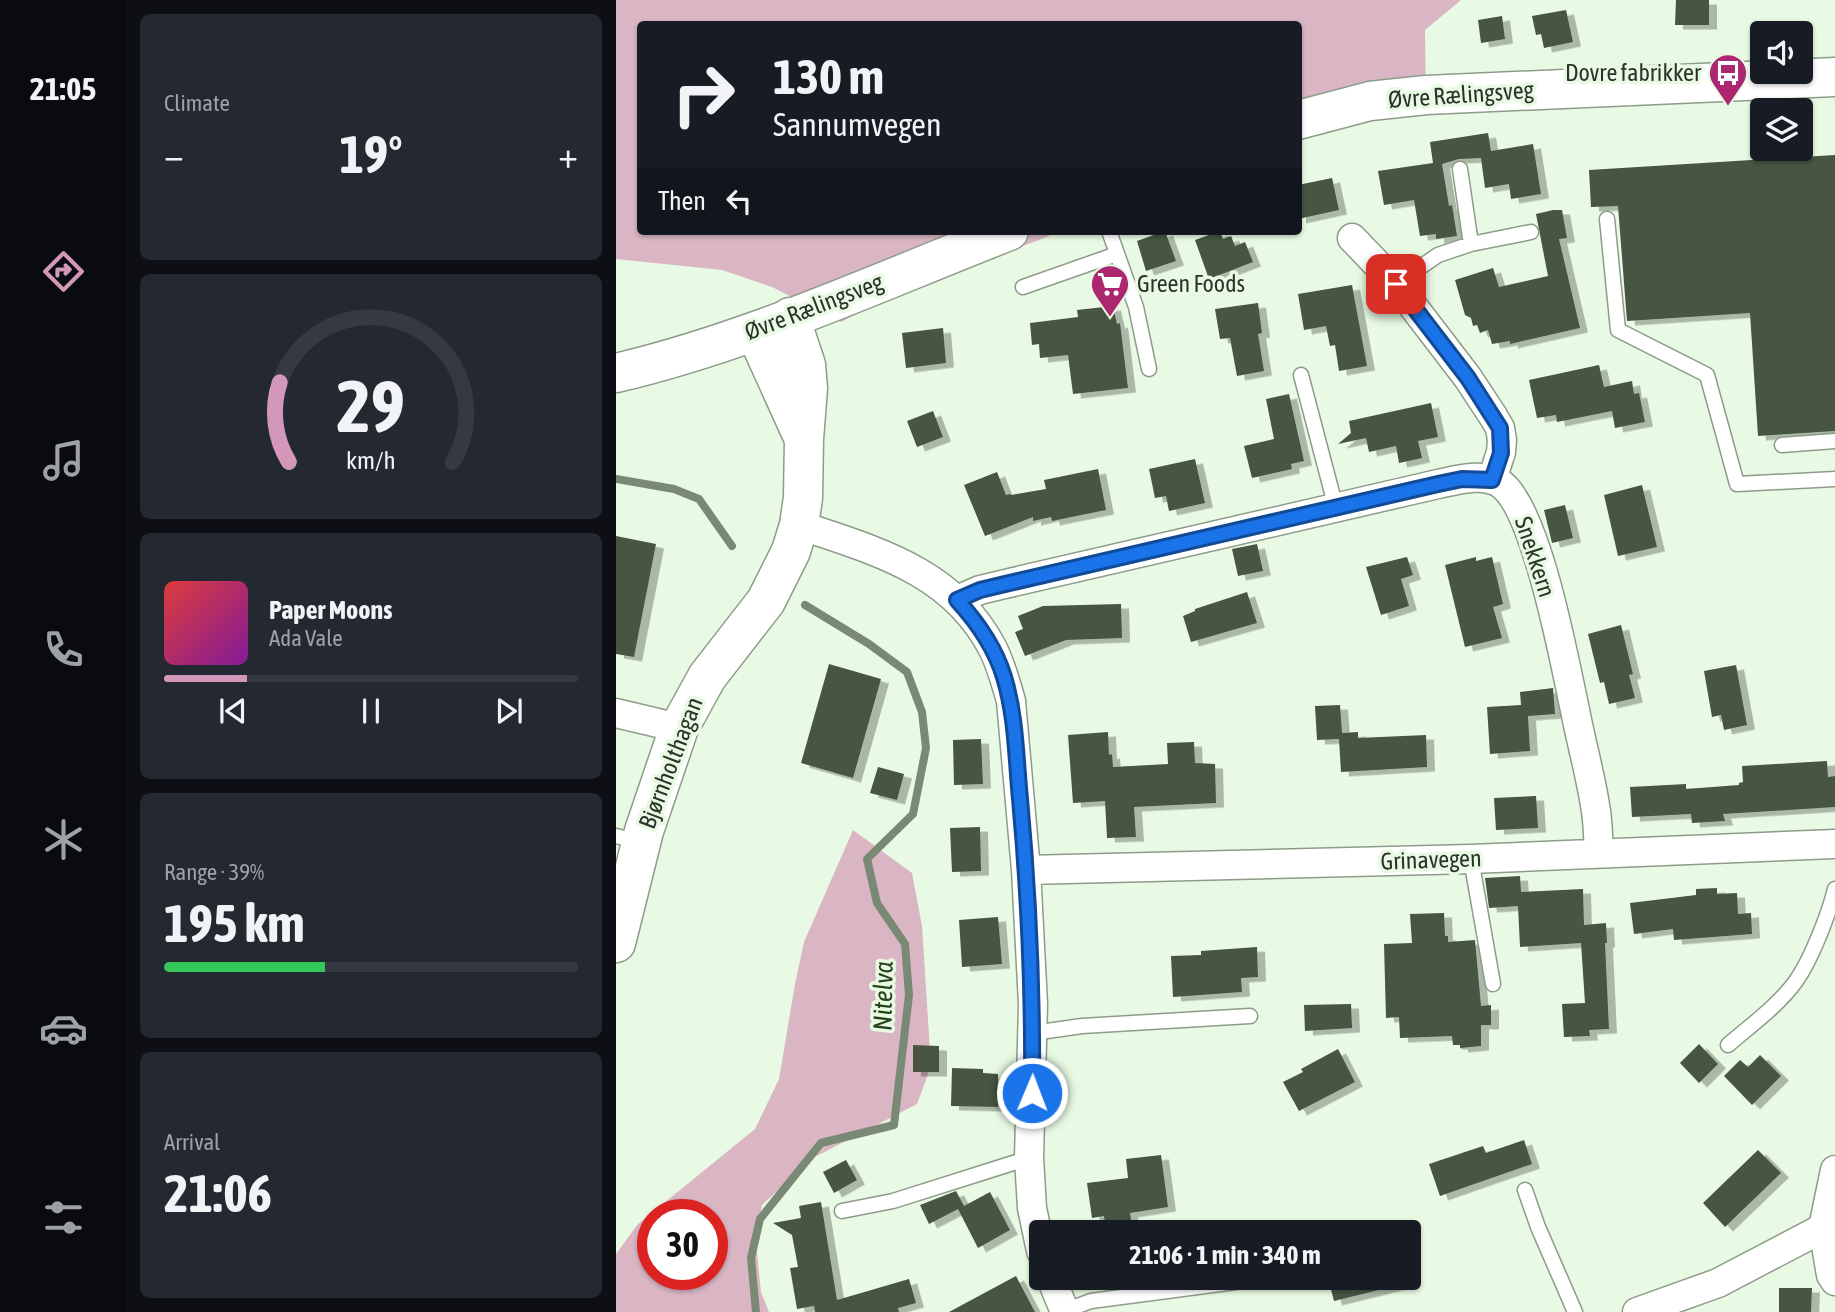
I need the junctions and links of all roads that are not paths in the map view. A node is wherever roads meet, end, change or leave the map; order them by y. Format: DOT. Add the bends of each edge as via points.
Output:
graph roads {
  1 [pos="1835,77"];
  2 [pos="1302,119"];
  3 [pos="1460,169"];
  4 [pos="1607,219"];
  5 [pos="1531,232"];
  6 [pos="999,235"];
  7 [pos="1110,235"];
  8 [pos="1352,238"];
  9 [pos="1471,244"];
  10 [pos="1117,254"];
  11 [pos="1396,284"];
  12 [pos="1023,287"];
  13 [pos="790,317"];
  14 [pos="755,331"];
  15 [pos="617,369"];
  16 [pos="1149,369"];
  17 [pos="1301,375"];
  18 [pos="804,439"];
  19 [pos="1835,441"];
  20 [pos="1783,445"];
  21 [pos="1835,478"];
  22 [pos="1492,480"];
  23 [pos="1336,508"];
  24 [pos="799,525"];
  25 [pos="957,600"];
  26 [pos="616,713"];
  27 [pos="680,728"];
  28 [pos="628,839"];
  29 [pos="1835,844"];
  30 [pos="1600,852"];
  31 [pos="1471,859"];
  32 [pos="1026,870"];
  33 [pos="1835,889"];
  34 [pos="616,943"];
  35 [pos="1493,984"];
  36 [pos="1250,1016"];
  37 [pos="1033,1033"];
  38 [pos="1728,1045"];
  39 [pos="1029,1158"];
  40 [pos="1835,1170"];
  41 [pos="1525,1190"];
  42 [pos="842,1211"];
  43 [pos="1035,1220"];
  44 [pos="1823,1228"];
  45 [pos="1835,1281"];
  46 [pos="1056,1290"];
  47 [pos="1175,1290"];
  48 [pos="1064,1312"];
  49 [pos="1575,1312"];
  50 [pos="1637,1312"];
  1 -- 2 [label="main road, Øvre Rælingsveg" via="1426,95 1370,102"];
  3 -- 9 [label="lane"];
  4 -- 21 [label="lane" via="1618,330 1707,375 1737,484"];
  5 -- 9 [label="lane"];
  6 -- 13 [label="main road, Øvre Rælingsveg"];
  7 -- 10 [label="lane"];
  8 -- 11 [label="street"];
  9 -- 11 [label="lane" via="1438,255"];
  10 -- 12 [label="lane"];
  10 -- 16 [label="lane" via="1136,307"];
  11 -- 22 [label="street" via="1500,428 1501,453"];
  13 -- 14 [label="main road, Øvre Rælingsveg"];
  13 -- 18 [label="main road, Bjørnholthagan" via="806,365"];
  14 -- 15 [label="main road, Øvre Rælingsveg" via="690,353"];
  14 -- 18 [label="main road"];
  17 -- 23 [label="lane"];
  18 -- 24 [label="main road, Bjørnholthagan"];
  19 -- 20 [label="lane"];
  22 -- 23 [label="street" via="1462,479"];
  22 -- 30 [label="street, Snekkern" via="1511,494 1520,509 1541,564 1595,806"];
  23 -- 25 [label="street" via="980,590"];
  24 -- 25 [label="street" via="913,567"];
  24 -- 27 [label="main road, Bjørnholthagan" via="766,601 707,677"];
  25 -- 32 [label="street" via="994,650 1011,701"];
  26 -- 27 [label="street"];
  27 -- 28 [label="main road, Bjørnholthagan"];
  28 -- 34 [label="main road, Bjørnholthagan"];
  29 -- 30 [label="street, Grinavegen"];
  30 -- 31 [label="street, Grinavegen"];
  31 -- 32 [label="street, Grinavegen"];
  31 -- 35 [label="lane"];
  32 -- 37 [label="street"];
  33 -- 38 [label="lane" via="1797,980"];
  36 -- 37 [label="lane"];
  37 -- 39 [label="street"];
  39 -- 42 [label="lane" via="893,1201"];
  39 -- 43 [label="street"];
  40 -- 44 [label="street"];
  41 -- 49 [label="lane"];
  44 -- 45 [label="street"];
  44 -- 50 [label="street" via="1718,1283"];
  46 -- 48 [label="street"];
  47 -- 48 [label="lane" via="1091,1301"];
}
